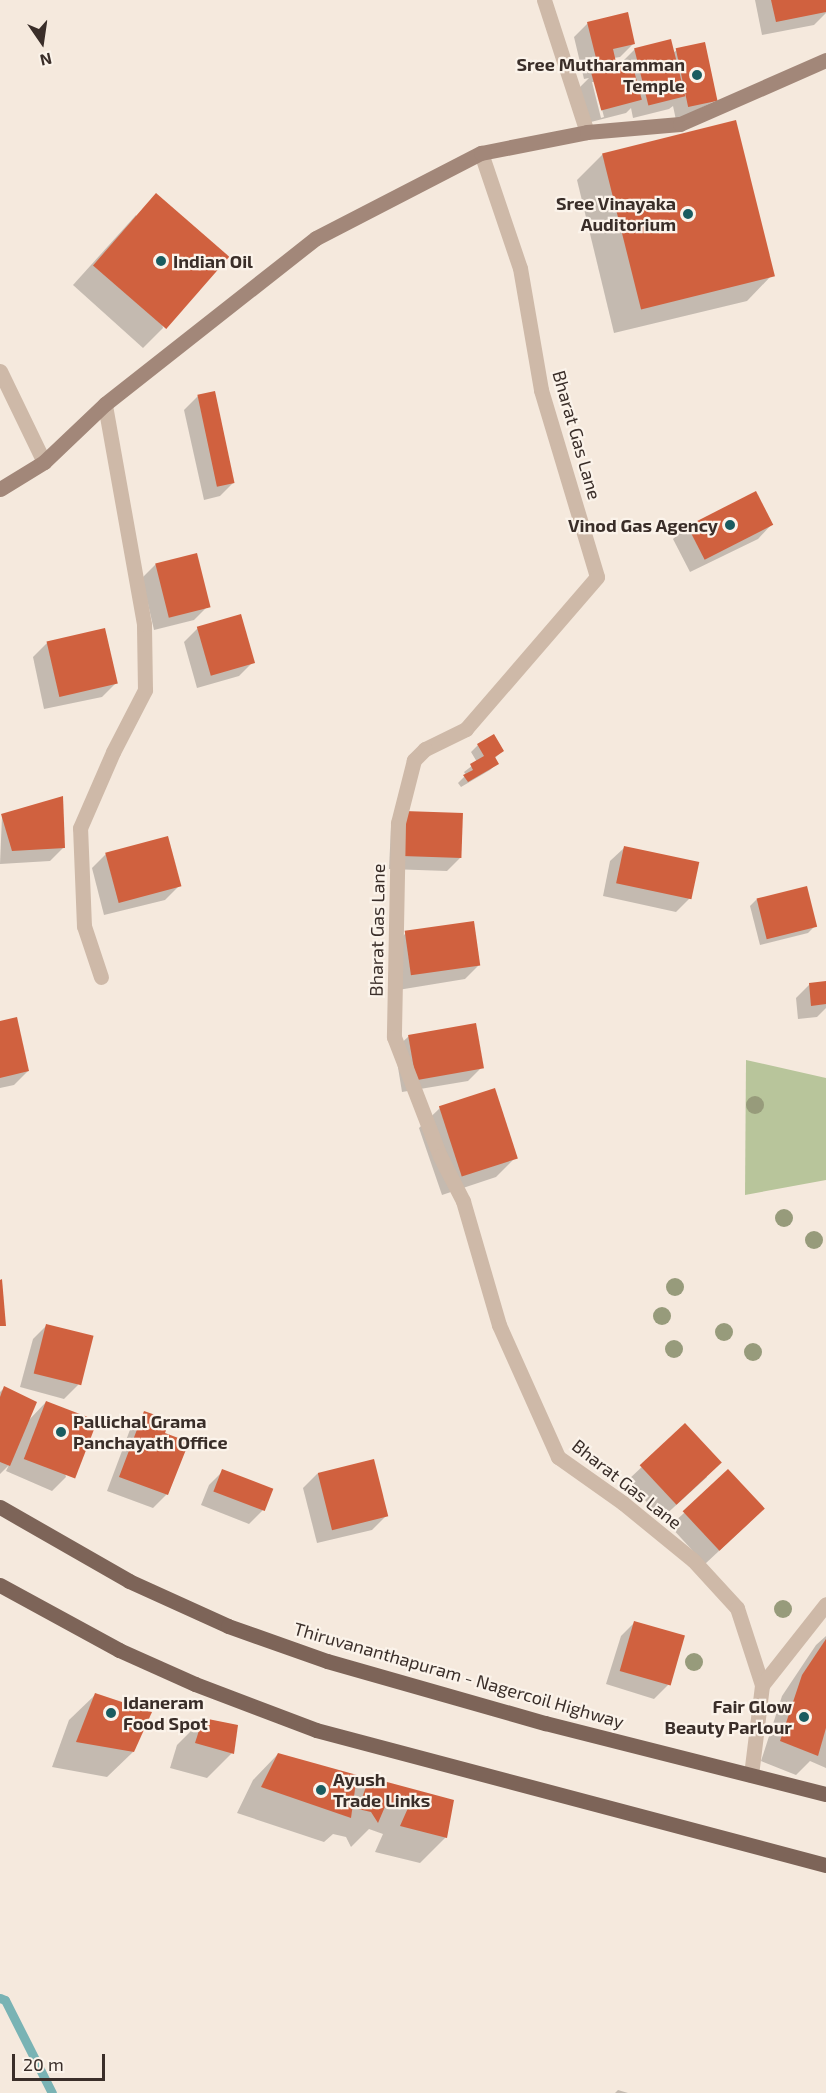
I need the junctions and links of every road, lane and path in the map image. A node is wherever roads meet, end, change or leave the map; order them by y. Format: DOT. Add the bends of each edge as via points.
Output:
graph roads {
  1 [pos="544,0"];
  2 [pos="826,60"];
  3 [pos="587,132"];
  4 [pos="481,153"];
  5 [pos="0,371"];
  6 [pos="105,404"];
  7 [pos="44,462"];
  8 [pos="0,489"];
  9 [pos="101,977"];
  10 [pos="0,1507"];
  11 [pos="0,1585"];
  12 [pos="826,1604"];
  13 [pos="762,1685"];
  14 [pos="751,1774"];
  15 [pos="826,1794"];
  16 [pos="826,1865"];
  1 -- 3 [label="street"];
  2 -- 3 [label="main road" via="680,124"];
  3 -- 4 [label="main road"];
  4 -- 6 [label="main road" via="316,238"];
  4 -- 13 [label="street, Bharat Gas Lane" via="520,268 542,390 597,577 466,729 425,749 414,760 398,823 394,1037 440,1156 463,1201 499,1325 558,1457 693,1560 737,1608"];
  5 -- 7 [label="street"];
  6 -- 7 [label="main road"];
  6 -- 9 [label="street" via="144,624 145,690 80,828 84,926"];
  7 -- 8 [label="main road"];
  10 -- 14 [label="main road, Thiruvananthapuram - Nagercoil Highway" via="129,1581 272,1642 545,1723"];
  11 -- 16 [label="main road" via="119,1650 316,1730"];
  12 -- 13 [label="street"];
  13 -- 14 [label="street"];
  14 -- 15 [label="main road, Thiruvananthapuram - Nagercoil Highway"];
}
